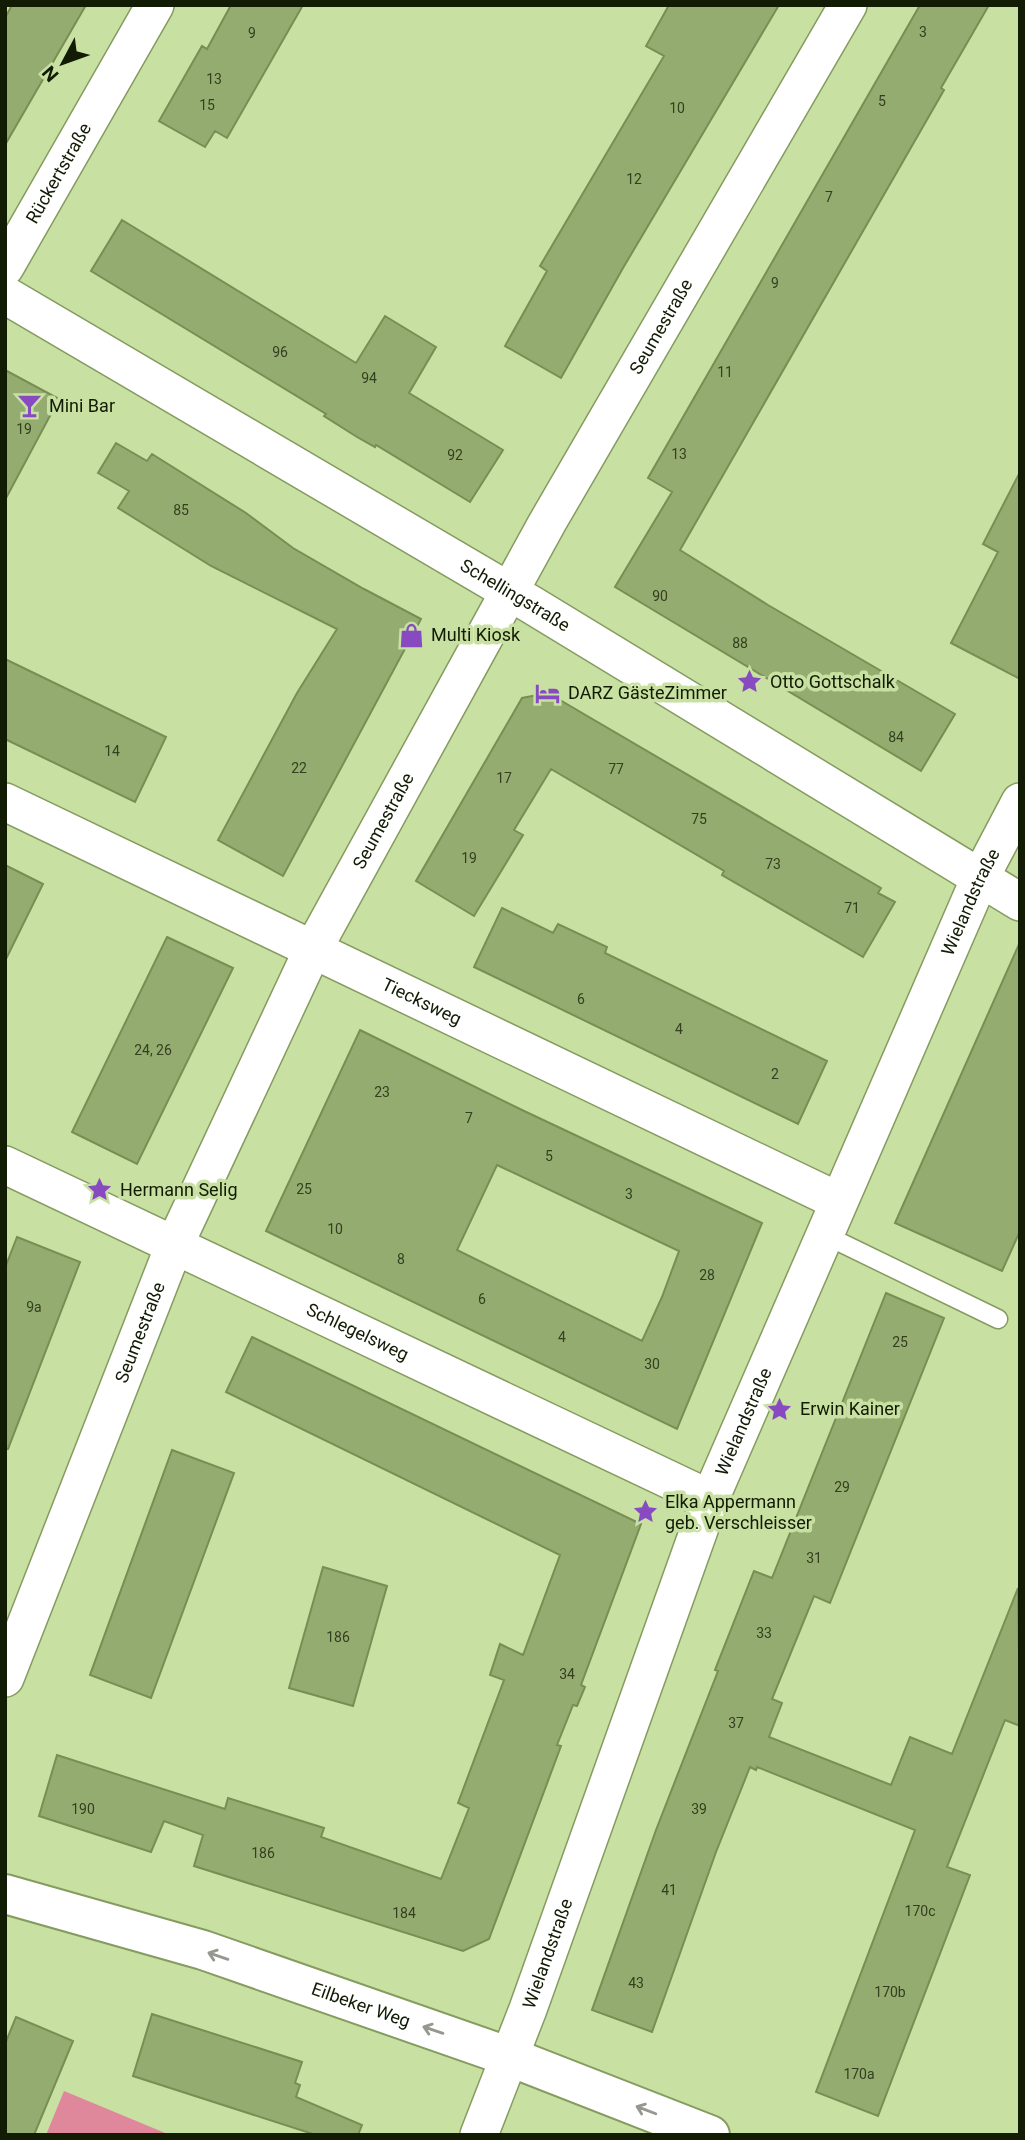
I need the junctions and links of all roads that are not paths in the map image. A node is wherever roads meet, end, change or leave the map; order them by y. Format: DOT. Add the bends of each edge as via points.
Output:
graph roads {
  1 [pos="155,5"];
  2 [pos="848,5"];
  3 [pos="5,267"];
  4 [pos="5,295"];
  5 [pos="510,593"];
  6 [pos="5,802"];
  7 [pos="1020,802"];
  8 [pos="980,878"];
  9 [pos="1020,902"];
  10 [pos="312,951"];
  11 [pos="5,1165"];
  12 [pos="838,1201"];
  13 [pos="825,1235"];
  14 [pos="174,1246"];
  15 [pos="998,1319"];
  16 [pos="710,1499"];
  17 [pos="5,1678"];
  18 [pos="5,1894"];
  19 [pos="510,2057"];
  20 [pos="479,2135"];
  21 [pos="710,2135"];
  1 -- 3 [label="street, Rückertstraße"];
  2 -- 5 [label="street, Seumestraße"];
  4 -- 5 [label="street, Schellingstraße"];
  5 -- 8 [label="street, Schellingstraße"];
  5 -- 10 [label="street, Seumestraße"];
  6 -- 10 [label="street, Tiecksweg"];
  7 -- 8 [label="street, Wielandstraße"];
  8 -- 9 [label="street, Schellingstraße"];
  8 -- 12 [label="street, Wielandstraße"];
  10 -- 12 [label="street, Tiecksweg"];
  10 -- 14 [label="street, Seumestraße"];
  11 -- 14 [label="street, Schlegelsweg"];
  12 -- 13 [label="street, Wielandstraße"];
  13 -- 15 [label="lane"];
  13 -- 16 [label="street, Wielandstraße"];
  14 -- 16 [label="street, Schlegelsweg"];
  14 -- 17 [label="street, Seumestraße"];
  16 -- 19 [label="street, Wielandstraße"];
  19 -- 18 [label="street, Eilbeker Weg, one-way" via="203,1950"];
  19 -- 20 [label="street, Wielandstraße"];
  21 -- 19 [label="street, Eilbeker Weg, one-way"];
}
